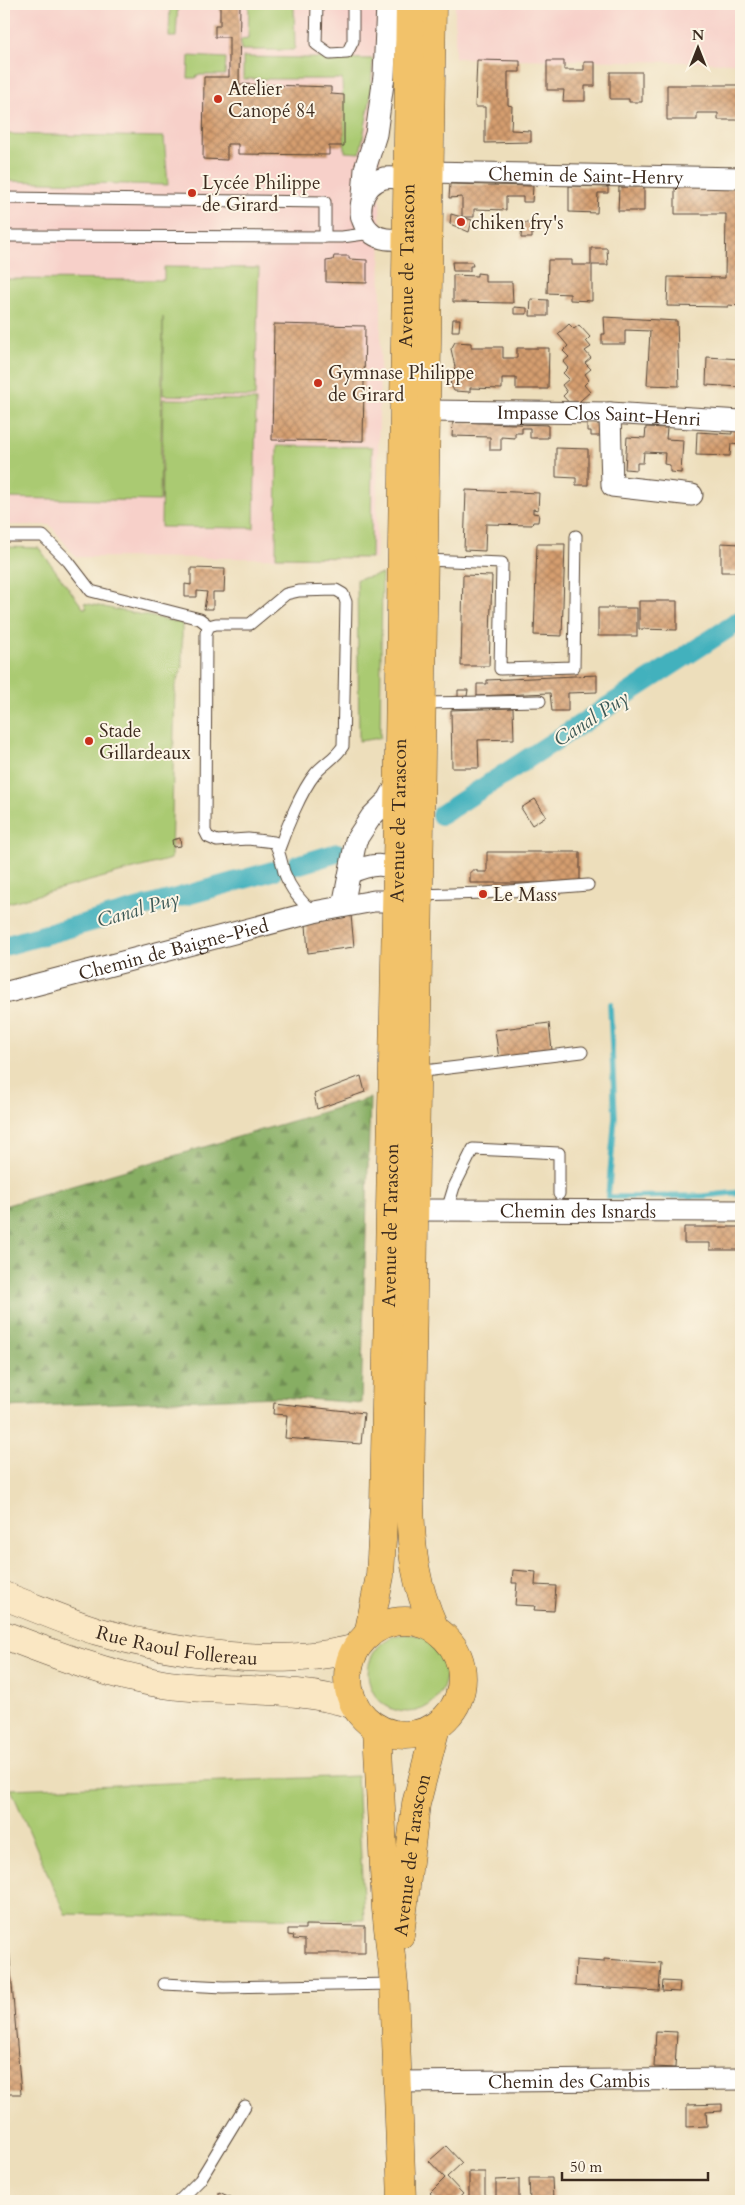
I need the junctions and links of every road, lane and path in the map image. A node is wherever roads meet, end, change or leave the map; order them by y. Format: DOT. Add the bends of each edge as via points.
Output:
graph roads {
  1 [pos="317,4"];
  2 [pos="353,4"];
  3 [pos="387,4"];
  4 [pos="410,4"];
  5 [pos="432,4"];
  6 [pos="419,175"];
  7 [pos="741,178"];
  8 [pos="363,195"];
  9 [pos="4,198"];
  10 [pos="372,233"];
  11 [pos="4,236"];
  12 [pos="326,236"];
  13 [pos="407,239"];
  14 [pos="428,411"];
  15 [pos="610,413"];
  16 [pos="741,421"];
  17 [pos="692,495"];
  18 [pos="4,536"];
  19 [pos="576,536"];
  20 [pos="425,560"];
  21 [pos="209,626"];
  22 [pos="540,702"];
  23 [pos="423,704"];
  24 [pos="399,780"];
  25 [pos="279,850"];
  26 [pos="350,873"];
  27 [pos="409,884"];
  28 [pos="588,885"];
  29 [pos="343,906"];
  30 [pos="314,912"];
  31 [pos="4,993"];
  32 [pos="582,1052"];
  33 [pos="416,1072"];
  34 [pos="560,1194"];
  35 [pos="414,1210"];
  36 [pos="447,1210"];
  37 [pos="741,1211"];
  38 [pos="4,1596"];
  39 [pos="434,1628"];
  40 [pos="4,1635"];
  41 [pos="362,1641"];
  42 [pos="354,1705"];
  43 [pos="436,1727"];
  44 [pos="377,1728"];
  45 [pos="164,1984"];
  46 [pos="394,1984"];
  47 [pos="741,2079"];
  48 [pos="397,2082"];
  49 [pos="245,2106"];
  50 [pos="180,2201"];
  51 [pos="402,2201"];
  1 -- 2 [label="lane" via="316,44 330,54 347,53 353,41"];
  3 -- 8 [label="street" via="384,76"];
  4 -- 6 [label="main road, Avenue de Tarascon"];
  5 -- 6 [label="main road, Avenue de Tarascon"];
  6 -- 7 [label="street, Chemin de Saint-Henry"];
  6 -- 8 [label="street, Chemin de Saint-Henry" via="384,178 372,184"];
  6 -- 13 [label="main road, Avenue de Tarascon"];
  6 -- 14 [label="main road, Avenue de Tarascon"];
  8 -- 10 [label="street" via="360,209 363,222"];
  9 -- 12 [label="lane" via="325,202"];
  10 -- 12 [label="lane"];
  10 -- 13 [label="street" via="385,239"];
  11 -- 12 [label="lane"];
  13 -- 24 [label="main road, Avenue de Tarascon"];
  14 -- 15 [label="street, Impasse Clos Saint-Henri"];
  14 -- 20 [label="main road, Avenue de Tarascon"];
  15 -- 16 [label="street, Impasse Clos Saint-Henri"];
  15 -- 17 [label="street" via="612,486"];
  18 -- 21 [label="lane" via="43,536 91,591 200,619"];
  19 -- 20 [label="lane" via="574,667 500,670 502,563"];
  20 -- 23 [label="main road, Avenue de Tarascon"];
  21 -- 25 [label="lane" via="206,633 205,831 208,837 217,841 266,840 274,842"];
  21 -- 25 [label="lane" via="250,624 286,594 299,591 336,590 346,602 342,746 314,775"];
  22 -- 23 [label="lane"];
  23 -- 27 [label="main road, Avenue de Tarascon"];
  24 -- 26 [label="street" via="388,800 371,817 356,840"];
  24 -- 27 [label="main road, Avenue de Tarascon"];
  25 -- 30 [label="lane" via="294,893"];
  26 -- 27 [label="street" via="372,865"];
  26 -- 29 [label="street"];
  27 -- 28 [label="lane" via="484,893"];
  27 -- 29 [label="street, Chemin de Baigne-Pied" via="374,901"];
  27 -- 33 [label="main road, Avenue de Tarascon"];
  27 -- 41 [label="main road, Avenue de Tarascon" via="380,1576"];
  29 -- 30 [label="street, Chemin de Baigne-Pied"];
  30 -- 31 [label="street, Chemin de Baigne-Pied"];
  32 -- 33 [label="lane"];
  33 -- 35 [label="main road, Avenue de Tarascon"];
  34 -- 36 [label="lane" via="559,1153 473,1149 454,1187"];
  35 -- 36 [label="street, Chemin des Isnards"];
  35 -- 39 [label="main road, Avenue de Tarascon" via="411,1536 422,1601"];
  36 -- 37 [label="street, Chemin des Isnards"];
  38 -- 41 [label="street, Rue Raoul Follereau" via="96,1630 184,1650 272,1658 337,1654"];
  39 -- 41 [label="main road" via="418,1622 400,1621 383,1625"];
  39 -- 43 [label="main road" via="448,1639 457,1653 463,1686 449,1716"];
  40 -- 42 [label="street, Rue Raoul Follereau" via="82,1664 163,1684 308,1693"];
  41 -- 42 [label="main road" via="350,1662 348,1677"];
  42 -- 44 [label="main road"];
  43 -- 44 [label="main road" via="417,1734 396,1735"];
  43 -- 46 [label="main road, Avenue de Tarascon" via="416,1804"];
  44 -- 46 [label="main road, Avenue de Tarascon" via="386,1909"];
  45 -- 46 [label="lane" via="224,1987"];
  46 -- 48 [label="main road, Avenue de Tarascon"];
  47 -- 48 [label="street, Chemin des Cambis"];
  48 -- 51 [label="main road, Avenue de Tarascon"];
  49 -- 50 [label="lane" via="200,2180"];
}
